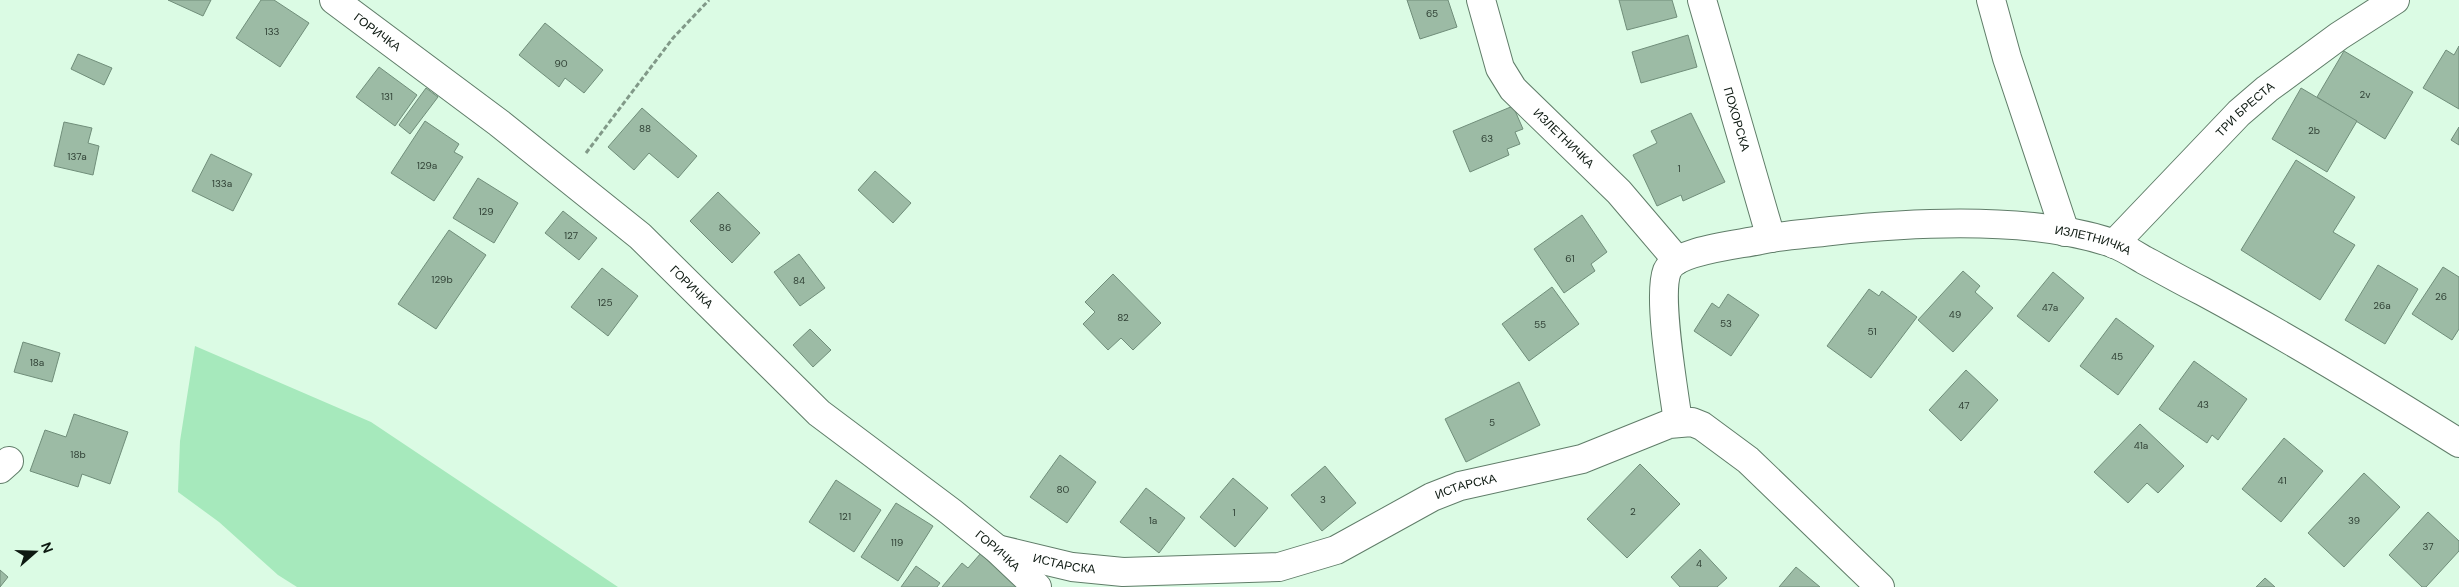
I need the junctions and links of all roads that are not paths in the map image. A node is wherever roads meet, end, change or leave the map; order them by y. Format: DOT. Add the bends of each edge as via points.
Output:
graph roads {
  1 [pos="334,0"];
  2 [pos="1481,0"];
  3 [pos="1702,0"];
  4 [pos="1991,0"];
  5 [pos="2395,0"];
  6 [pos="2065,232"];
  7 [pos="1771,238"];
  8 [pos="2114,244"];
  9 [pos="1676,260"];
  10 [pos="1678,422"];
  11 [pos="2459,443"];
  12 [pos="997,549"];
  13 [pos="1038,587"];
  14 [pos="1880,587"];
  1 -- 12 [label="street, ГОРИЧКА" via="499,123 640,236 819,413"];
  2 -- 9 [label="street, ИЗЛЕТНИЧКА" via="1500,68 1513,88 1619,192"];
  3 -- 7 [label="street, ПОХОРСКА"];
  4 -- 6 [label="street"];
  5 -- 8 [label="street, ТРИ БРЕСТА" via="2338,36 2253,101"];
  6 -- 7 [label="street, ИЗЛЕТНИЧКА" via="1945,224 1867,227"];
  6 -- 8 [label="street, ИЗЛЕТНИЧКА"];
  7 -- 9 [label="street, ИЗЛЕТНИЧКА"];
  8 -- 11 [label="street, ИЗЛЕТНИЧКА" via="2359,381"];
  9 -- 10 [label="street" via="1668,268 1664,300"];
  10 -- 12 [label="street, ИСТАРСКА" via="1582,459 1460,486 1432,497 1336,550 1279,567 1123,572 1072,567"];
  10 -- 14 [label="street" via="1702,426 1748,460"];
  12 -- 13 [label="street, ГОРИЧКА"];
}
